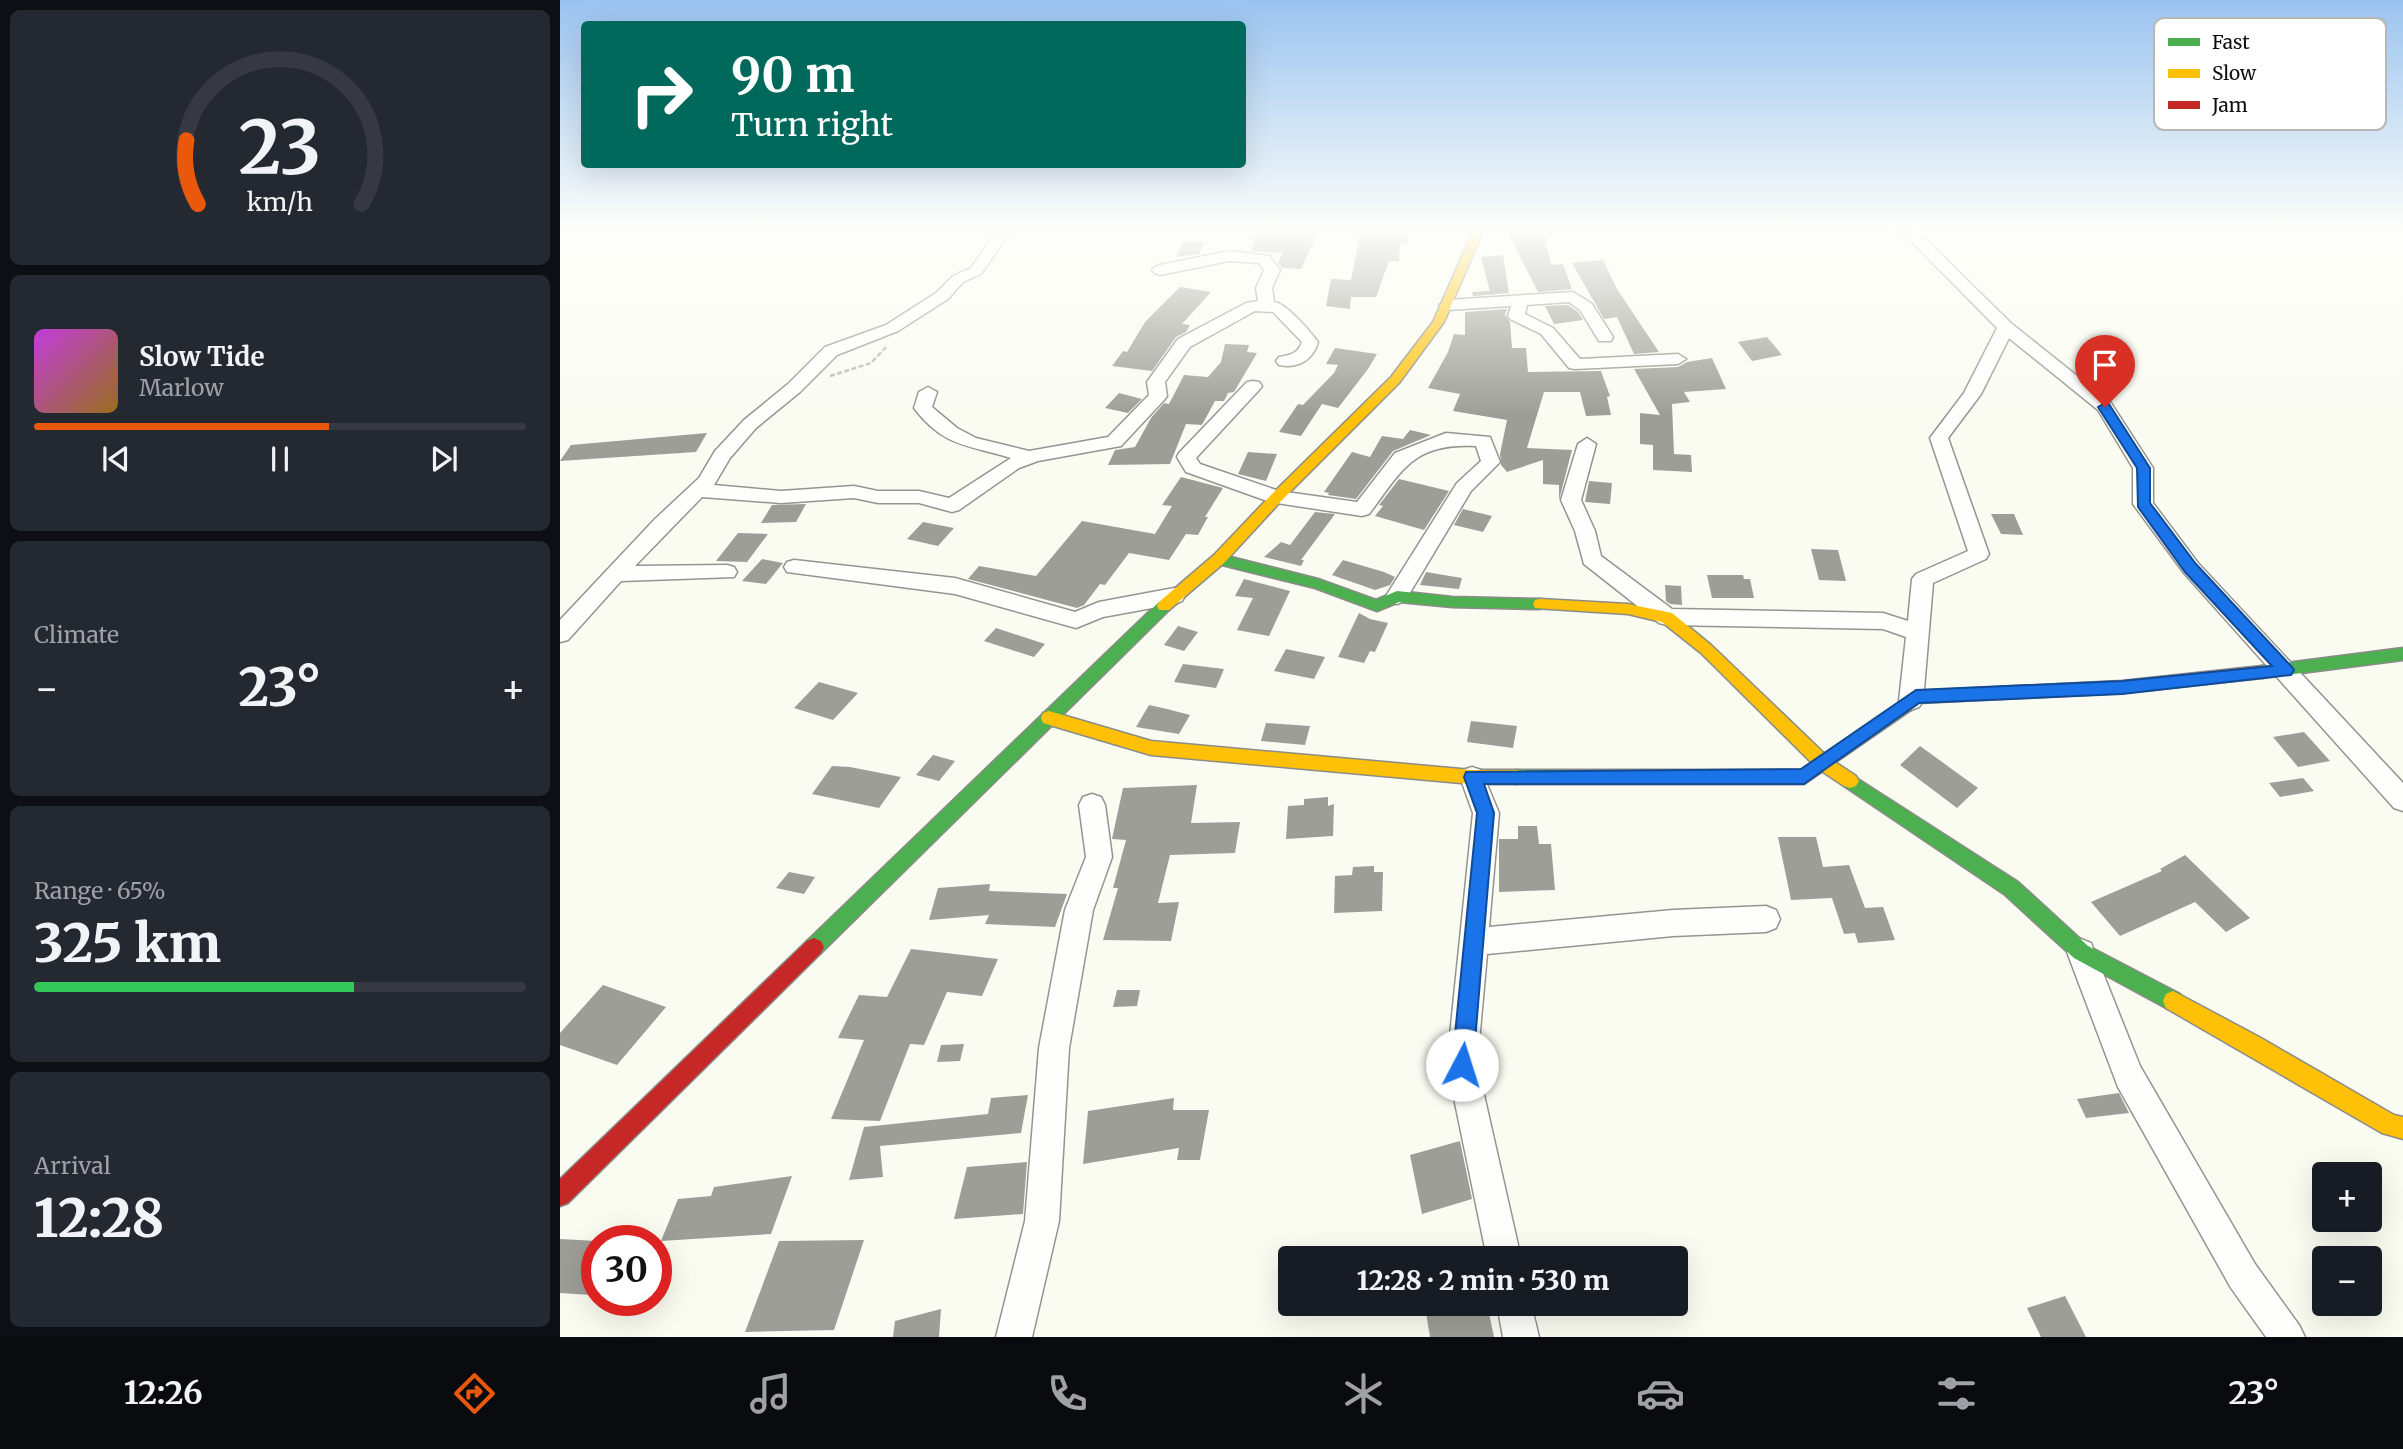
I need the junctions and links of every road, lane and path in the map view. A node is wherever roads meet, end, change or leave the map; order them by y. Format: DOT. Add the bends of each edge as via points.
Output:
graph roads {
  1 [pos="946,291"];
  2 [pos="1263,291"];
  3 [pos="1453,291"];
  4 [pos="1970,291"];
  5 [pos="1521,299"];
  6 [pos="1447,305"];
  7 [pos="1268,307"];
  8 [pos="2006,327"];
  9 [pos="1605,337"];
  10 [pos="888,345"];
  11 [pos="1678,359"];
  12 [pos="1285,361"];
  13 [pos="1253,386"];
  14 [pos="794,388"];
  15 [pos="928,392"];
  16 [pos="1587,444"];
  17 [pos="1028,458"];
  18 [pos="698,490"];
  19 [pos="1277,497"];
  20 [pos="1219,559"];
  21 [pos="793,567"];
  22 [pos="727,572"];
  23 [pos="617,574"];
  24 [pos="1174,596"];
  25 [pos="1396,596"];
  26 [pos="1667,617"];
  27 [pos="1917,632"];
  28 [pos="560,634"];
  29 [pos="2403,654"];
  30 [pos="2286,670"];
  31 [pos="1911,701"];
  32 [pos="1049,718"];
  33 [pos="1823,763"];
  34 [pos="1472,777"];
  35 [pos="2403,800"];
  36 [pos="1091,805"];
  37 [pos="1766,919"];
  38 [pos="1473,943"];
  39 [pos="2081,952"];
  40 [pos="2403,1128"];
  41 [pos="560,1195"];
  42 [pos="1501,1246"];
  43 [pos="1517,1316"];
  44 [pos="1014,1337"];
  45 [pos="1521,1337"];
  46 [pos="2287,1337"];
  1 -- 14 [label="street" via="892,328 831,351"];
  2 -- 7 [label="street"];
  3 -- 6 [label="street"];
  4 -- 8 [label="street"];
  5 -- 6 [label="street"];
  5 -- 9 [label="street" via="1573,298 1586,307"];
  5 -- 11 [label="street" via="1516,316 1547,331 1575,364"];
  6 -- 19 [label="street" via="1395,380"];
  7 -- 12 [label="street" via="1278,307 1286,321 1310,342 1307,352"];
  7 -- 17 [label="street" via="1252,306 1184,343 1156,382 1158,396 1114,442"];
  8 -- 27 [label="street" via="1972,394 1939,438 1979,554 1923,579"];
  8 -- 30 [label="street" via="2105,407 2143,468 2143,504 2190,568"];
  10 -- 14 [label="path" via="867,366"];
  13 -- 19 [label="street" via="1186,457 1194,468"];
  14 -- 18 [label="street" via="731,444"];
  15 -- 17 [label="street" via="923,408 953,433 970,443 1010,449"];
  16 -- 26 [label="street" via="1571,500 1591,559"];
  17 -- 18 [label="street" via="952,505 919,497 854,492 781,497"];
  18 -- 23 [label="street"];
  19 -- 20 [label="street"];
  19 -- 25 [label="street" via="1362,509 1402,457 1446,439 1483,441 1491,462 1464,487"];
  20 -- 24 [label="street"];
  20 -- 25 [label="street" via="1318,584 1377,606"];
  21 -- 24 [label="street" via="955,586 1076,620 1099,610"];
  22 -- 23 [label="street"];
  23 -- 28 [label="street"];
  24 -- 32 [label="street"];
  25 -- 26 [label="street" via="1628,609"];
  26 -- 27 [label="street" via="1883,621"];
  26 -- 33 [label="street"];
  27 -- 31 [label="street"];
  29 -- 30 [label="street"];
  30 -- 31 [label="street" via="2122,687 1916,697"];
  30 -- 35 [label="street"];
  31 -- 33 [label="street"];
  32 -- 34 [label="street" via="1151,748"];
  32 -- 41 [label="street"];
  33 -- 34 [label="street" via="1804,777"];
  33 -- 39 [label="street" via="2011,888"];
  34 -- 38 [label="street" via="1486,813"];
  36 -- 44 [label="street" via="1099,857 1080,910 1054,1048 1042,1221"];
  37 -- 38 [label="street" via="1672,923"];
  38 -- 42 [label="street" via="1462,1065"];
  39 -- 40 [label="street" via="2390,1125"];
  39 -- 46 [label="street" via="2129,1076 2243,1276"];
  43 -- 45 [label="street"];
}
